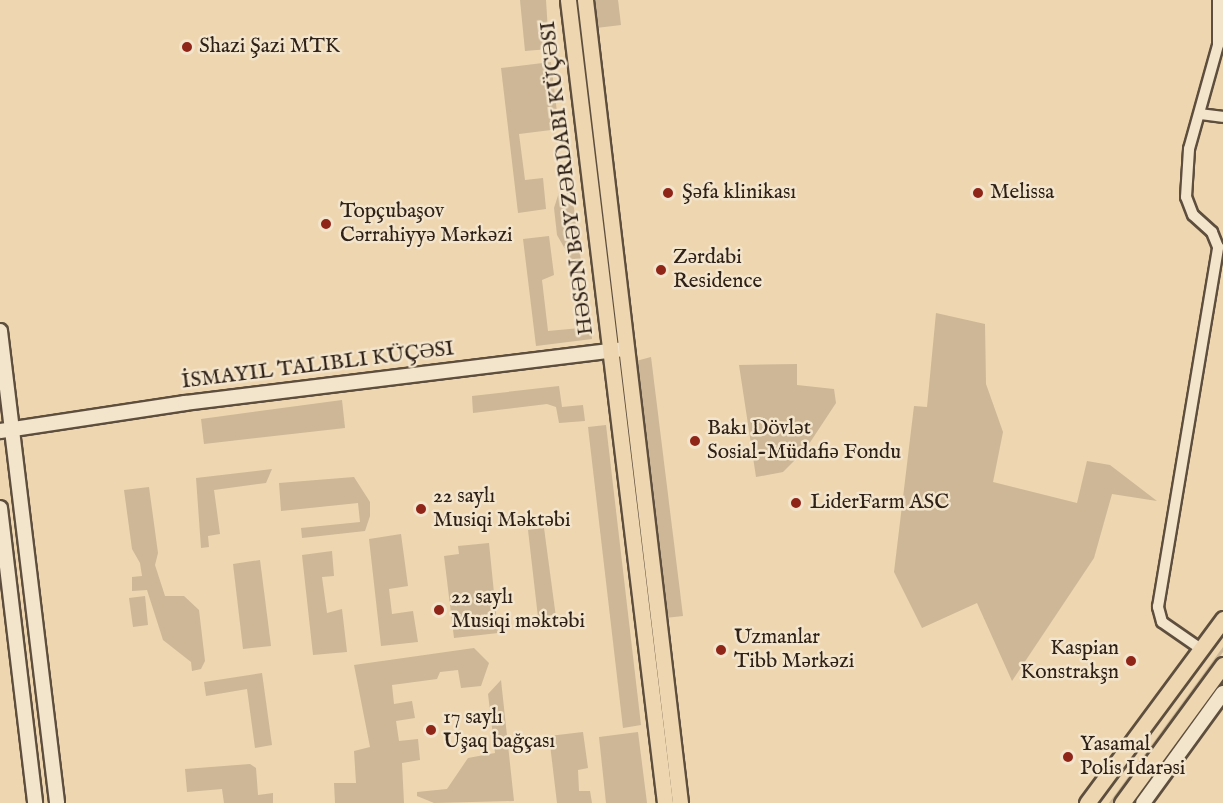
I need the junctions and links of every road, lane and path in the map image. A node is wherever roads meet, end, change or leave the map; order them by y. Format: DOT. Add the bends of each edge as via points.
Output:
graph roads {
  1 [pos="568,0"];
  2 [pos="585,0"];
  3 [pos="1218,0"];
  4 [pos="589,31"];
  5 [pos="572,34"];
  6 [pos="592,51"];
  7 [pos="575,54"];
  8 [pos="1200,114"];
  9 [pos="1223,117"];
  10 [pos="0,331"];
  11 [pos="627,349"];
  12 [pos="610,351"];
  13 [pos="14,428"];
  14 [pos="0,431"];
  15 [pos="0,508"];
  16 [pos="1223,619"];
  17 [pos="1201,649"];
  18 [pos="1223,665"];
  19 [pos="1223,693"];
  20 [pos="46,711"];
  21 [pos="25,714"];
  22 [pos="36,803"];
  23 [pos="57,803"];
  24 [pos="665,803"];
  25 [pos="680,803"];
  26 [pos="1088,803"];
  27 [pos="1122,803"];
  28 [pos="1143,803"];
  1 -- 5 [label="main road, HƏSƏN BƏY ZƏRDABI KÜÇƏSI"];
  2 -- 4 [label="main road, HƏSƏN BƏY ZƏRDABI KÜÇƏSI"];
  3 -- 8 [label="street" via="1218,45"];
  4 -- 5 [label="main road"];
  4 -- 6 [label="main road, HƏSƏN BƏY ZƏRDABI KÜÇƏSI"];
  5 -- 7 [label="main road, HƏSƏN BƏY ZƏRDABI KÜÇƏSI"];
  6 -- 7 [label="main road"];
  6 -- 11 [label="main road, HƏSƏN BƏY ZƏRDABI KÜÇƏSI"];
  7 -- 12 [label="main road, HƏSƏN BƏY ZƏRDABI KÜÇƏSI"];
  8 -- 9 [label="street"];
  8 -- 17 [label="street" via="1189,149 1186,197 1193,215 1212,232 1218,247 1158,607 1162,622"];
  10 -- 13 [label="main road"];
  11 -- 12 [label="main road"];
  11 -- 25 [label="main road, HƏSƏN BƏY ZƏRDABI KÜÇƏSI"];
  12 -- 13 [label="main road"];
  12 -- 24 [label="main road, HƏSƏN BƏY ZƏRDABI KÜÇƏSI"];
  13 -- 14 [label="main road"];
  13 -- 20 [label="main road"];
  15 -- 21 [label="main road"];
  16 -- 17 [label="main road"];
  17 -- 26 [label="main road"];
  18 -- 27 [label="main road"];
  19 -- 28 [label="main road"];
  20 -- 21 [label="main road"];
  20 -- 23 [label="main road"];
  21 -- 22 [label="main road"];
}
